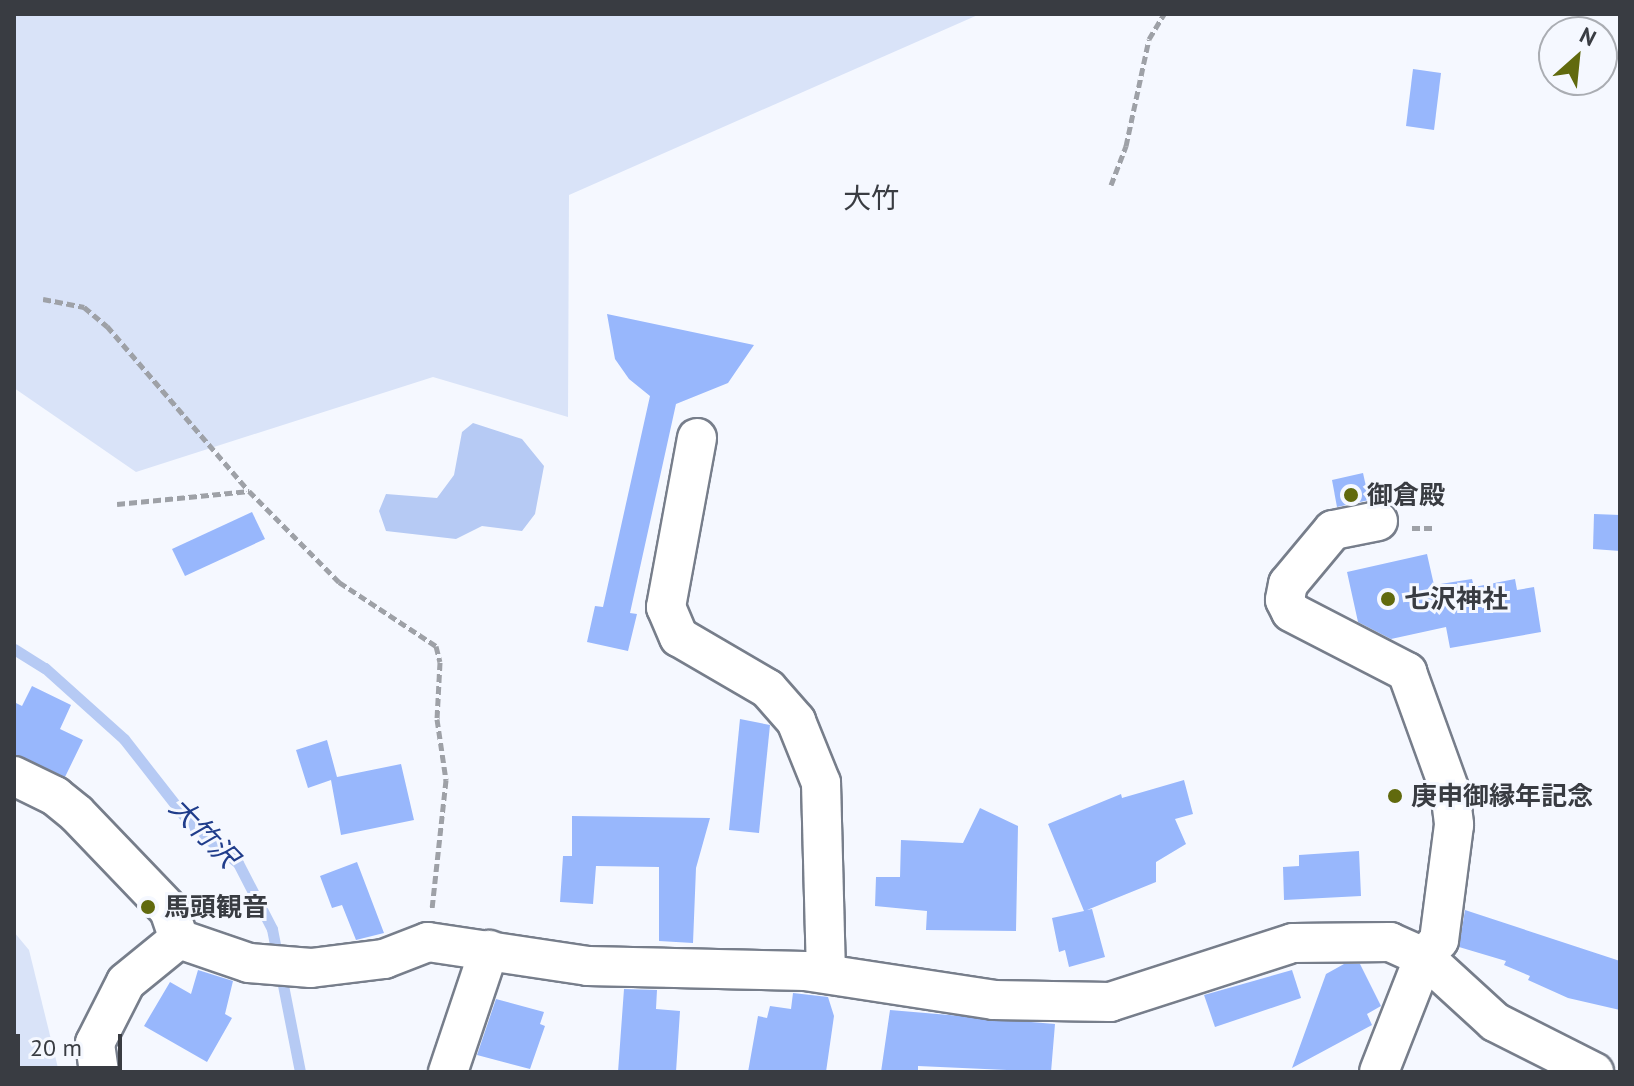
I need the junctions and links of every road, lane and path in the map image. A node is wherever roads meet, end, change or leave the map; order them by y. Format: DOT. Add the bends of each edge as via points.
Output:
graph roads {
  1 [pos="1164,14"];
  2 [pos="1111,185"];
  3 [pos="43,299"];
  4 [pos="697,438"];
  5 [pos="249,491"];
  6 [pos="117,504"];
  7 [pos="1378,521"];
  8 [pos="14,776"];
  9 [pos="179,939"];
  10 [pos="428,942"];
  11 [pos="489,950"];
  12 [pos="1424,957"];
  13 [pos="826,973"];
  14 [pos="99,1072"];
  15 [pos="448,1072"];
  16 [pos="1379,1072"];
  17 [pos="1594,1072"];
  1 -- 2 [label="path" via="1149,39 1126,146"];
  3 -- 5 [label="path" via="84,307 107,326"];
  4 -- 13 [label="street" via="666,607 679,637 768,689 796,721 821,783"];
  5 -- 6 [label="path"];
  5 -- 10 [label="path" via="339,582 436,646 437,719 446,780"];
  7 -- 12 [label="street" via="1333,530 1288,584 1285,600 1291,612 1407,672 1450,791 1454,825 1439,940"];
  8 -- 9 [label="street" via="55,796 77,814 169,910"];
  9 -- 10 [label="street" via="249,963 311,968 384,959"];
  9 -- 14 [label="street" via="126,982 95,1043"];
  10 -- 11 [label="street"];
  11 -- 13 [label="street" via="588,966"];
  11 -- 15 [label="street"];
  12 -- 13 [label="street" via="1390,942 1293,943 1110,1002 994,1000"];
  12 -- 16 [label="street"];
  12 -- 17 [label="street" via="1495,1022"];
}
